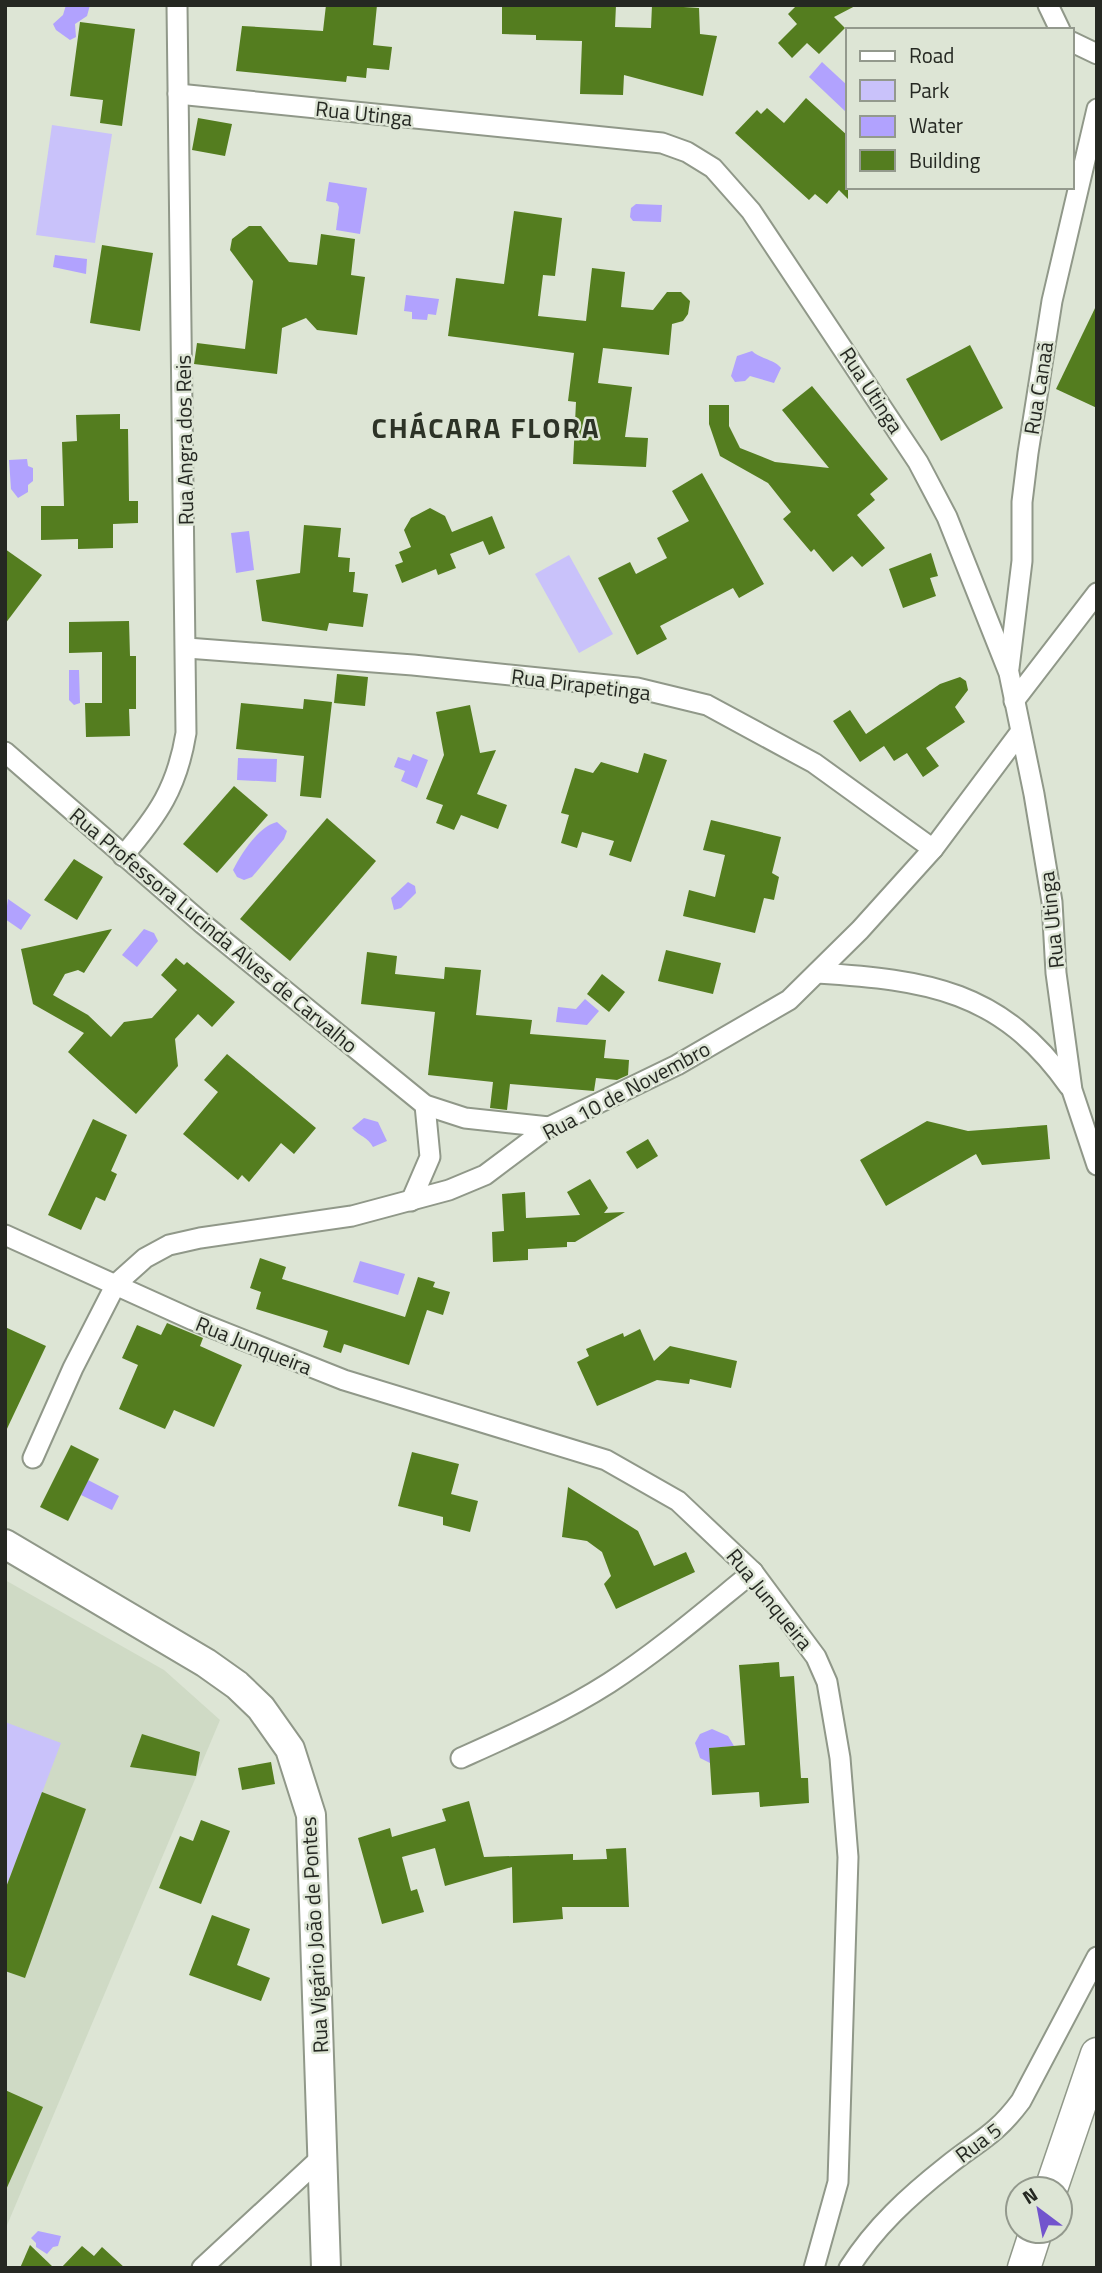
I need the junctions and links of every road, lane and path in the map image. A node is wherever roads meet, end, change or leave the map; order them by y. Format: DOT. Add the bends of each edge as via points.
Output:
graph roads {
  1 [pos="177,5"];
  2 [pos="1048,5"];
  3 [pos="1058,28"];
  4 [pos="1074,43"];
  5 [pos="1097,54"];
  6 [pos="178,94"];
  7 [pos="1097,109"];
  8 [pos="1097,593"];
  9 [pos="187,648"];
  10 [pos="1009,673"];
  11 [pos="1014,701"];
  12 [pos="1019,734"];
  13 [pos="5,752"];
  14 [pos="933,849"];
  15 [pos="123,856"];
  16 [pos="817,973"];
  17 [pos="1072,1090"];
  18 [pos="425,1105"];
  19 [pos="549,1128"];
  20 [pos="1097,1165"];
  21 [pos="411,1201"];
  22 [pos="5,1235"];
  23 [pos="116,1284"];
  24 [pos="33,1458"];
  25 [pos="5,1544"];
  26 [pos="753,1572"];
  27 [pos="461,1758"];
  28 [pos="1097,1957"];
  29 [pos="1097,2054"];
  30 [pos="323,2156"];
  31 [pos="1056,2175"];
  32 [pos="1031,2245"];
  33 [pos="202,2268"];
  34 [pos="326,2268"];
  35 [pos="814,2268"];
  36 [pos="849,2268"];
  37 [pos="1024,2268"];
  1 -- 6 [label="street, Rua Angra dos Reis"];
  2 -- 3 [label="street"];
  4 -- 5 [label="street"];
  6 -- 9 [label="street, Rua Angra dos Reis"];
  6 -- 10 [label="street, Rua Utinga" via="642,140 687,152 713,168 751,211 919,463 947,517"];
  7 -- 10 [label="street, Rua Canaã" via="1052,301 1030,441"];
  8 -- 11 [label="street"];
  9 -- 14 [label="street, Rua Pirapetinga" via="637,688 706,705 814,762"];
  9 -- 15 [label="street, Rua Angra dos Reis" via="186,733 180,768 155,818"];
  10 -- 11 [label="street, Rua Utinga"];
  11 -- 12 [label="street, Rua Utinga"];
  12 -- 14 [label="street, Rua 10 de Novembro"];
  12 -- 17 [label="street, Rua Utinga" via="1052,902 1056,973"];
  13 -- 15 [label="street, Rua Professora Lucinda Alves de Carvalho"];
  14 -- 16 [label="street, Rua 10 de Novembro"];
  15 -- 18 [label="street, Rua Professora Lucinda Alves de Carvalho"];
  16 -- 17 [label="street" via="948,990 990,1009 1049,1057"];
  16 -- 19 [label="street, Rua 10 de Novembro" via="789,1000 713,1045"];
  17 -- 20 [label="street, Rua Utinga"];
  18 -- 19 [label="street, Rua Professora Lucinda Alves de Carvalho" via="465,1118"];
  18 -- 21 [label="street" via="430,1157"];
  19 -- 21 [label="street, Rua 10 de Novembro" via="485,1175"];
  21 -- 23 [label="street, Rua 10 de Novembro" via="352,1216 169,1245 145,1258"];
  22 -- 23 [label="street, Rua Junqueira"];
  23 -- 24 [label="street, Rua 10 de Novembro"];
  23 -- 26 [label="street, Rua Junqueira" via="344,1380 606,1460 678,1501"];
  25 -- 30 [label="street, Rua Vigário João de Pontes" via="206,1663 261,1708 290,1749 311,1815"];
  26 -- 27 [label="street" via="610,1682 546,1720"];
  26 -- 35 [label="street, Rua Junqueira" via="816,1657 827,1682 840,1758 848,1857 838,2182"];
  28 -- 36 [label="street, Rua 5" via="1006,2122 897,2208 866,2240"];
  29 -- 31 [label="main road"];
  30 -- 33 [label="street"];
  30 -- 34 [label="street, Rua Vigário João de Pontes"];
  32 -- 37 [label="main road"];
}
